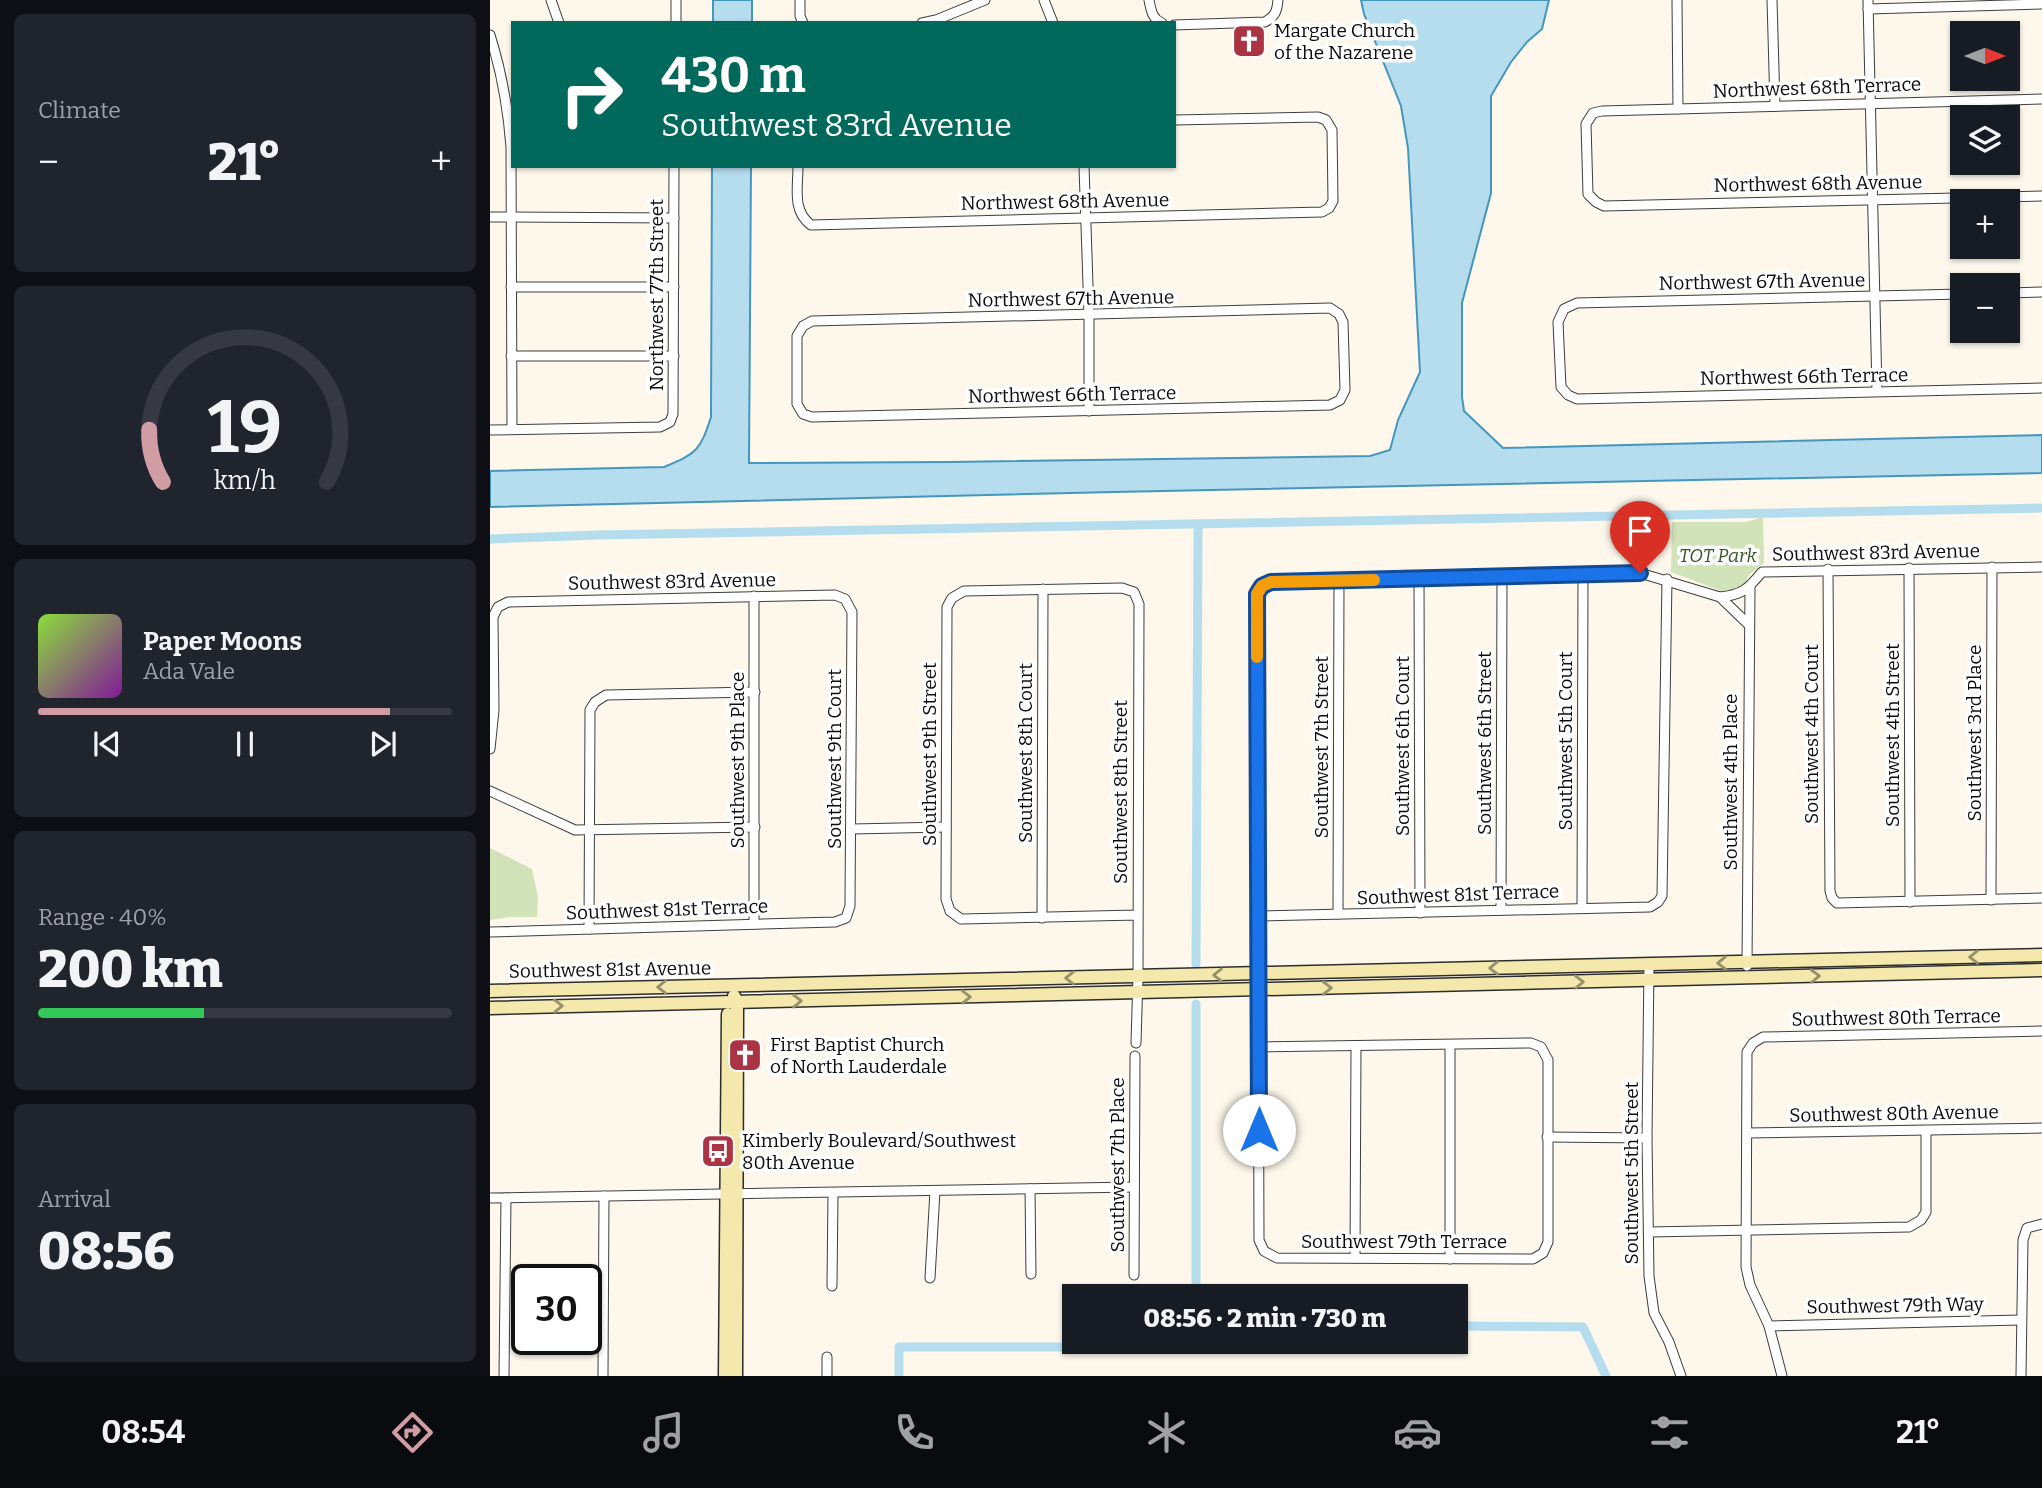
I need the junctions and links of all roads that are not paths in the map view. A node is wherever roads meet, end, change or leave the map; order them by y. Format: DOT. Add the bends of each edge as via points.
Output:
graph roads {
  1 [pos="551,0"];
  2 [pos="676,0"];
  3 [pos="800,0"];
  4 [pos="985,0"];
  5 [pos="1044,0"];
  6 [pos="1149,0"];
  7 [pos="1278,0"];
  8 [pos="1677,0"];
  9 [pos="1772,0"];
  10 [pos="1963,3"];
  11 [pos="1868,4"];
  12 [pos="2042,4"];
  13 [pos="558,21"];
  14 [pos="676,21"];
  15 [pos="802,21"];
  16 [pos="931,21"];
  17 [pos="1052,21"];
  18 [pos="1158,21"];
  19 [pos="1176,25"];
  20 [pos="490,36"];
  21 [pos="2042,99"];
  22 [pos="1871,103"];
  23 [pos="1775,106"];
  24 [pos="1678,109"];
  25 [pos="1176,120"];
  26 [pos="511,136"];
  27 [pos="512,168"];
  28 [pos="674,168"];
  29 [pos="798,168"];
  30 [pos="1084,168"];
  31 [pos="2042,196"];
  32 [pos="1872,200"];
  33 [pos="1595,202"];
  34 [pos="490,217"];
  35 [pos="511,217"];
  36 [pos="674,218"];
  37 [pos="1086,219"];
  38 [pos="512,287"];
  39 [pos="674,287"];
  40 [pos="2042,292"];
  41 [pos="2020,293"];
  42 [pos="1950,294"];
  43 [pos="1875,296"];
  44 [pos="1089,315"];
  45 [pos="512,356"];
  46 [pos="674,356"];
  47 [pos="2042,388"];
  48 [pos="1877,391"];
  49 [pos="1568,395"];
  50 [pos="1340,400"];
  51 [pos="1089,411"];
  52 [pos="803,414"];
  53 [pos="512,429"];
  54 [pos="490,430"];
  55 [pos="2042,566"];
  56 [pos="1992,567"];
  57 [pos="1909,568"];
  58 [pos="1828,569"];
  59 [pos="1583,575"];
  60 [pos="1502,576"];
  61 [pos="1419,579"];
  62 [pos="1667,579"];
  63 [pos="1339,580"];
  64 [pos="1750,587"];
  65 [pos="1043,589"];
  66 [pos="754,596"];
  67 [pos="1720,597"];
  68 [pos="845,599"];
  69 [pos="1749,625"];
  70 [pos="755,692"];
  71 [pos="490,749"];
  72 [pos="490,791"];
  73 [pos="755,827"];
  74 [pos="946,827"];
  75 [pos="852,829"];
  76 [pos="588,831"];
  77 [pos="2042,898"];
  78 [pos="1991,900"];
  79 [pos="1910,902"];
  80 [pos="1582,908"];
  81 [pos="1501,910"];
  82 [pos="1420,913"];
  83 [pos="1338,914"];
  84 [pos="1138,915"];
  85 [pos="1258,916"];
  86 [pos="846,918"];
  87 [pos="1042,918"];
  88 [pos="754,924"];
  89 [pos="589,929"];
  90 [pos="490,932"];
  91 [pos="2042,955"];
  92 [pos="1747,962"];
  93 [pos="1648,964"];
  94 [pos="2042,970"];
  95 [pos="1258,974"];
  96 [pos="1138,976"];
  97 [pos="1747,978"];
  98 [pos="1648,980"];
  99 [pos="730,986"];
  100 [pos="1258,990"];
  101 [pos="490,991"];
  102 [pos="1136,993"];
  103 [pos="732,1002"];
  104 [pos="490,1008"];
  105 [pos="2042,1031"];
  106 [pos="1136,1043"];
  107 [pos="1450,1045"];
  108 [pos="1356,1046"];
  109 [pos="1259,1047"];
  110 [pos="1135,1056"];
  111 [pos="2042,1128"];
  112 [pos="1926,1131"];
  113 [pos="1747,1133"];
  114 [pos="1547,1137"];
  115 [pos="1647,1138"];
  116 [pos="1133,1188"];
  117 [pos="1030,1189"];
  118 [pos="935,1191"];
  119 [pos="833,1192"];
  120 [pos="731,1194"];
  121 [pos="604,1196"];
  122 [pos="490,1198"];
  123 [pos="506,1198"];
  124 [pos="2042,1224"];
  125 [pos="1747,1230"];
  126 [pos="1648,1232"];
  127 [pos="1355,1258"];
  128 [pos="1450,1259"];
  129 [pos="1031,1274"];
  130 [pos="1134,1275"];
  131 [pos="930,1278"];
  132 [pos="832,1286"];
  133 [pos="2021,1320"];
  134 [pos="1769,1326"];
  135 [pos="827,1357"];
  136 [pos="504,1376"];
  137 [pos="603,1376"];
  138 [pos="725,1376"];
  139 [pos="736,1376"];
  140 [pos="827,1376"];
  141 [pos="1681,1376"];
  142 [pos="1782,1376"];
  143 [pos="2021,1376"];
  1 -- 13 [label="street"];
  2 -- 14 [label="street"];
  3 -- 15 [label="street"];
  4 -- 16 [label="street"];
  5 -- 17 [label="street"];
  6 -- 18 [label="street"];
  7 -- 19 [label="street" via="1273,17 1265,22"];
  8 -- 24 [label="street"];
  9 -- 23 [label="street"];
  10 -- 11 [label="street"];
  10 -- 12 [label="street"];
  11 -- 22 [label="street"];
  20 -- 26 [label="street" via="508,104"];
  21 -- 22 [label="street, Northwest 68th Terrace"];
  22 -- 23 [label="street, Northwest 68th Terrace"];
  22 -- 32 [label="street"];
  23 -- 24 [label="street, Northwest 68th Terrace"];
  24 -- 33 [label="street, Northwest 68th Terrace" via="1593,113 1586,124 1588,194"];
  25 -- 37 [label="street, Northwest 68th Avenue" via="1326,120 1332,130 1333,201 1322,212"];
  27 -- 35 [label="street"];
  28 -- 36 [label="street, Northwest 77th Street"];
  29 -- 37 [label="street, Northwest 68th Avenue" via="797,210 811,225"];
  30 -- 37 [label="street"];
  31 -- 32 [label="street, Northwest 68th Avenue"];
  32 -- 33 [label="street, Northwest 68th Avenue" via="1604,206"];
  32 -- 43 [label="street"];
  34 -- 35 [label="street"];
  35 -- 36 [label="street"];
  35 -- 38 [label="street"];
  36 -- 39 [label="street, Northwest 77th Street"];
  37 -- 44 [label="street"];
  38 -- 39 [label="street"];
  38 -- 45 [label="street"];
  39 -- 46 [label="street, Northwest 77th Street"];
  40 -- 41 [label="street"];
  42 -- 43 [label="street, Northwest 67th Avenue"];
  43 -- 48 [label="street"];
  43 -- 49 [label="street, Northwest 67th Avenue" via="1577,303 1564,309 1558,322 1561,387"];
  44 -- 50 [label="street, Northwest 67th Avenue" via="1330,309 1343,322 1345,390"];
  44 -- 51 [label="street"];
  44 -- 52 [label="street, Northwest 67th Avenue" via="812,321 797,336 797,404"];
  45 -- 46 [label="street"];
  45 -- 53 [label="street"];
  46 -- 53 [label="street, Northwest 77th Street" via="673,414 670,422 660,427"];
  47 -- 48 [label="street, Northwest 66th Terrace"];
  48 -- 49 [label="street, Northwest 66th Terrace" via="1577,399"];
  50 -- 51 [label="street, Northwest 66th Terrace" via="1330,405"];
  51 -- 52 [label="street, Northwest 66th Terrace"];
  53 -- 54 [label="street"];
  55 -- 56 [label="street, Southwest 83rd Avenue"];
  56 -- 57 [label="street, Southwest 83rd Avenue"];
  56 -- 78 [label="street, Southwest 3rd Place"];
  57 -- 58 [label="street, Southwest 83rd Avenue"];
  57 -- 79 [label="street, Southwest 4th Street"];
  58 -- 64 [label="street, Southwest 83rd Avenue" via="1762,572"];
  58 -- 79 [label="street, Southwest 4th Court" via="1830,891 1837,903"];
  59 -- 60 [label="street"];
  59 -- 62 [label="street" via="1640,573"];
  59 -- 80 [label="street, Southwest 5th Court"];
  60 -- 61 [label="street"];
  60 -- 81 [label="street, Southwest 6th Street"];
  61 -- 63 [label="street"];
  61 -- 82 [label="street, Southwest 6th Court"];
  62 -- 67 [label="street"];
  62 -- 80 [label="street, Southwest 81st Terrace" via="1662,896 1650,907"];
  63 -- 83 [label="street, Southwest 7th Street"];
  63 -- 85 [label="street" via="1271,582 1257,594"];
  64 -- 67 [label="street, Southwest 83rd Avenue"];
  64 -- 69 [label="street, Southwest 4th Place"];
  65 -- 74 [label="street, Southwest 9th Street" via="964,591 947,607"];
  65 -- 84 [label="street, Southwest 8th Street" via="1122,587 1134,592 1139,604"];
  65 -- 87 [label="street, Southwest 8th Court"];
  66 -- 68 [label="street, Southwest 83rd Avenue" via="835,594"];
  66 -- 70 [label="street, Southwest 9th Place"];
  66 -- 71 [label="street, Southwest 83rd Avenue" via="508,603 498,607 492,617"];
  67 -- 69 [label="street"];
  68 -- 75 [label="street, Southwest 9th Court" via="852,612"];
  69 -- 92 [label="street, Southwest 4th Place"];
  70 -- 73 [label="street, Southwest 9th Place"];
  70 -- 76 [label="street" via="606,695 595,702 590,710"];
  72 -- 76 [label="street" via="575,830"];
  73 -- 76 [label="street"];
  73 -- 88 [label="street, Southwest 9th Place"];
  74 -- 75 [label="street"];
  74 -- 87 [label="street, Southwest 9th Street" via="950,911 961,919"];
  75 -- 86 [label="street, Southwest 9th Court"];
  76 -- 89 [label="street"];
  77 -- 78 [label="street"];
  78 -- 79 [label="street"];
  80 -- 81 [label="street, Southwest 81st Terrace"];
  81 -- 82 [label="street, Southwest 81st Terrace"];
  82 -- 83 [label="street, Southwest 81st Terrace"];
  83 -- 85 [label="street, Southwest 81st Terrace"];
  84 -- 87 [label="street"];
  84 -- 96 [label="street, Southwest 8th Street"];
  85 -- 95 [label="street"];
  86 -- 88 [label="street, Southwest 81st Terrace"];
  88 -- 89 [label="street, Southwest 81st Terrace"];
  89 -- 90 [label="street, Southwest 81st Terrace"];
  91 -- 92 [label="street, Southwest 81st Avenue, one-way"];
  92 -- 93 [label="street, Southwest 81st Avenue, one-way"];
  92 -- 97 [label="street, Southwest 4th Place"];
  93 -- 95 [label="street, Southwest 81st Avenue, one-way"];
  93 -- 98 [label="street, Southwest 5th Street"];
  97 -- 94 [label="street, Southwest 81st Avenue, one-way"];
  95 -- 96 [label="street, Southwest 81st Avenue, one-way"];
  95 -- 100 [label="street"];
  96 -- 99 [label="street, Southwest 81st Avenue, one-way"];
  96 -- 102 [label="street, Southwest 8th Street"];
  97 -- 98 [label="street, Southwest 81st Avenue"];
  100 -- 98 [label="street, Southwest 81st Avenue, one-way"];
  98 -- 115 [label="street, Southwest 5th Street"];
  99 -- 101 [label="street, Southwest 81st Avenue, one-way"];
  99 -- 103 [label="street"];
  100 -- 102 [label="street, Southwest 81st Avenue"];
  100 -- 109 [label="street"];
  103 -- 102 [label="street, Southwest 81st Avenue, one-way"];
  102 -- 106 [label="street"];
  104 -- 103 [label="street, Southwest 81st Avenue, one-way"];
  103 -- 120 [label="street"];
  105 -- 113 [label="street, Southwest 80th Terrace" via="1763,1037 1747,1052"];
  107 -- 108 [label="street"];
  107 -- 114 [label="street" via="1531,1043 1541,1047 1548,1060"];
  107 -- 128 [label="street"];
  108 -- 109 [label="street"];
  108 -- 127 [label="street"];
  109 -- 127 [label="street, Southwest 79th Terrace" via="1259,1240 1264,1251 1277,1258"];
  110 -- 116 [label="street, Southwest 7th Place"];
  111 -- 112 [label="street, Southwest 80th Avenue"];
  112 -- 113 [label="street, Southwest 80th Avenue"];
  112 -- 125 [label="street" via="1926,1212 1909,1227"];
  113 -- 125 [label="street"];
  114 -- 115 [label="street"];
  114 -- 128 [label="street, Southwest 79th Terrace" via="1548,1242 1543,1253 1533,1259"];
  115 -- 126 [label="street, Southwest 5th Street"];
  116 -- 117 [label="street"];
  116 -- 130 [label="street, Southwest 7th Place"];
  117 -- 118 [label="street"];
  117 -- 129 [label="street"];
  118 -- 119 [label="street"];
  118 -- 131 [label="street"];
  119 -- 120 [label="street"];
  119 -- 132 [label="street"];
  120 -- 121 [label="street"];
  120 -- 138 [label="street"];
  120 -- 139 [label="street"];
  121 -- 123 [label="street"];
  121 -- 137 [label="street"];
  122 -- 123 [label="street"];
  123 -- 136 [label="street"];
  124 -- 133 [label="street" via="2027,1228 2023,1240"];
  125 -- 126 [label="street"];
  125 -- 134 [label="street" via="1746,1268"];
  126 -- 141 [label="street, Southwest 5th Street" via="1654,1312"];
  127 -- 128 [label="street, Southwest 79th Terrace"];
  133 -- 134 [label="street, Southwest 79th Way"];
  133 -- 143 [label="street"];
  134 -- 142 [label="street"];
  135 -- 140 [label="street"];
}
